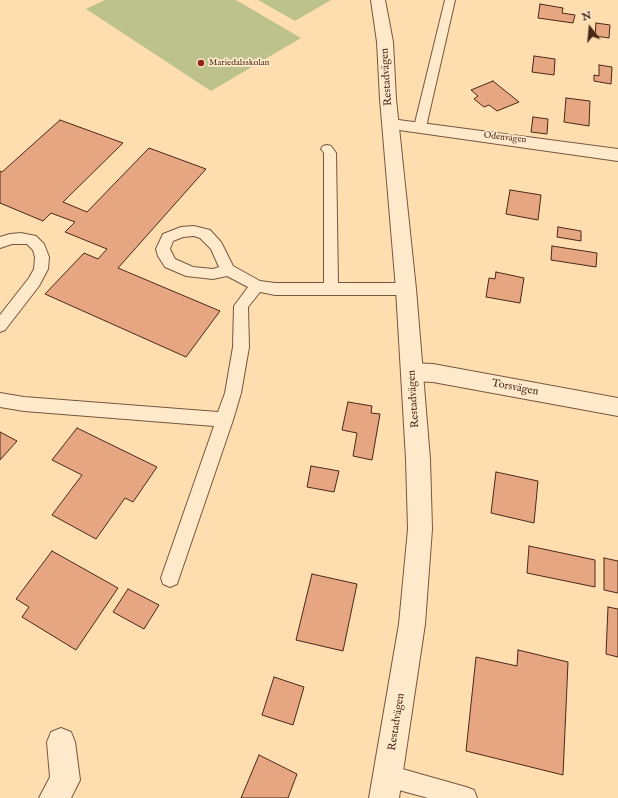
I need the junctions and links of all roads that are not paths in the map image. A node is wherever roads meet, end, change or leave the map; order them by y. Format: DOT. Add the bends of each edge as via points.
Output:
graph roads {
  1 [pos="378,0"];
  2 [pos="450,0"];
  3 [pos="391,124"];
  4 [pos="420,127"];
  5 [pos="327,149"];
  6 [pos="618,155"];
  7 [pos="0,243"];
  8 [pos="228,270"];
  9 [pos="257,286"];
  10 [pos="331,289"];
  11 [pos="406,289"];
  12 [pos="0,326"];
  13 [pos="412,372"];
  14 [pos="0,400"];
  15 [pos="618,407"];
  16 [pos="225,420"];
  17 [pos="170,578"];
  18 [pos="61,742"];
  19 [pos="388,776"];
  20 [pos="54,798"];
  21 [pos="384,798"];
  22 [pos="466,798"];
  1 -- 3 [label="street, Restadvägen" via="385,42"];
  2 -- 4 [label="lane"];
  3 -- 4 [label="street, Odenvägen"];
  3 -- 11 [label="street, Restadvägen"];
  4 -- 6 [label="street, Odenvägen"];
  5 -- 10 [label="lane" via="330,153"];
  7 -- 12 [label="lane" via="20,238 31,240 39,248 42,257 41,269 34,282"];
  8 -- 9 [label="lane"];
  9 -- 10 [label="lane" via="275,290"];
  9 -- 16 [label="lane" via="241,306 241,347 233,393"];
  10 -- 11 [label="lane"];
  11 -- 13 [label="street, Restadvägen"];
  13 -- 15 [label="street, Torsvägen" via="433,373"];
  13 -- 19 [label="street, Restadvägen" via="418,459 419,543 412,624"];
  14 -- 16 [label="lane"];
  16 -- 17 [label="lane"];
  18 -- 20 [label="street" via="65,780"];
  19 -- 21 [label="street, Restadvägen"];
  19 -- 22 [label="lane"];
}
